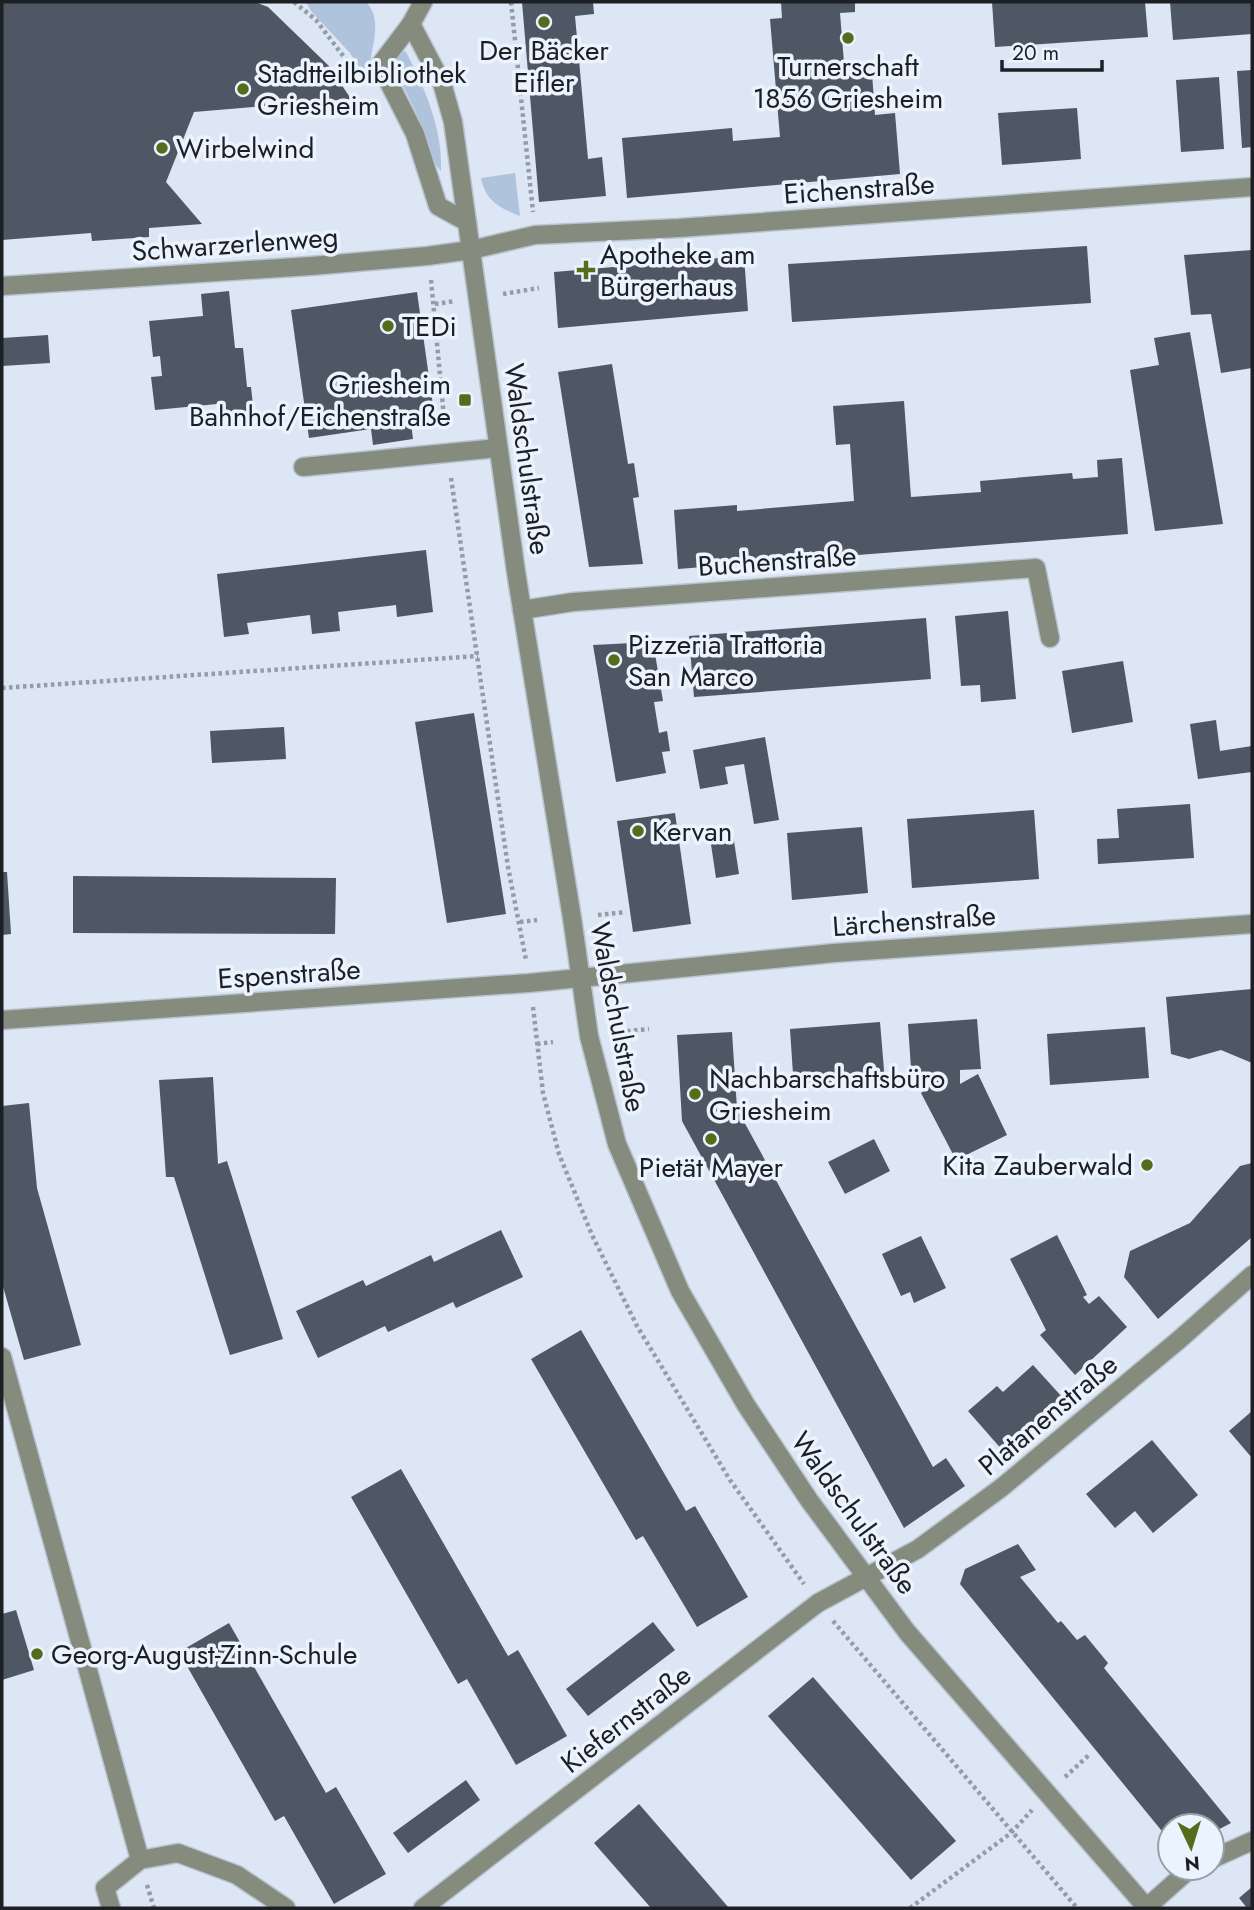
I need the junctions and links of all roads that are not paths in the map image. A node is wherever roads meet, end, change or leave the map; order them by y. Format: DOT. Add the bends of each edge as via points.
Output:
graph roads {
  1 [pos="423,2"];
  2 [pos="411,24"];
  3 [pos="1252,187"];
  4 [pos="467,222"];
  5 [pos="471,250"];
  6 [pos="2,286"];
  7 [pos="498,448"];
  8 [pos="303,467"];
  9 [pos="522,610"];
  10 [pos="1050,638"];
  11 [pos="1252,923"];
  12 [pos="581,979"];
  13 [pos="2,1020"];
  14 [pos="1252,1275"];
  15 [pos="2,1357"];
  16 [pos="865,1577"];
  17 [pos="1252,1841"];
  18 [pos="1226,1853"];
  19 [pos="140,1860"];
  20 [pos="1176,1882"];
  21 [pos="111,1908"];
  22 [pos="286,1908"];
  23 [pos="423,1908"];
  24 [pos="1147,1908"];
  1 -- 2 [label="street"];
  2 -- 4 [label="street, Waldschulstraße" via="442,83 453,122"];
  2 -- 4 [label="street" via="380,65 415,134 439,206"];
  3 -- 5 [label="street, Eichenstraße" via="535,235"];
  4 -- 5 [label="street, Waldschulstraße"];
  5 -- 6 [label="street, Schwarzerlenweg" via="311,266"];
  5 -- 7 [label="street, Waldschulstraße"];
  7 -- 8 [label="street"];
  7 -- 9 [label="street, Waldschulstraße"];
  9 -- 10 [label="street, Buchenstraße" via="573,602 1036,568"];
  9 -- 12 [label="street, Waldschulstraße"];
  11 -- 12 [label="street, Lärchenstraße" via="834,953"];
  12 -- 13 [label="street, Espenstraße"];
  12 -- 16 [label="street, Waldschulstraße" via="595,1065 617,1144 680,1291 746,1405"];
  14 -- 16 [label="street, Platanenstraße" via="1001,1488 918,1549"];
  15 -- 19 [label="street"];
  16 -- 23 [label="street, Kiefernstraße" via="818,1603"];
  16 -- 24 [label="street, Waldschulstraße" via="907,1632"];
  17 -- 18 [label="street"];
  19 -- 21 [label="street" via="106,1888"];
  19 -- 22 [label="street" via="178,1853 237,1875"];
  20 -- 24 [label="street"];
}
